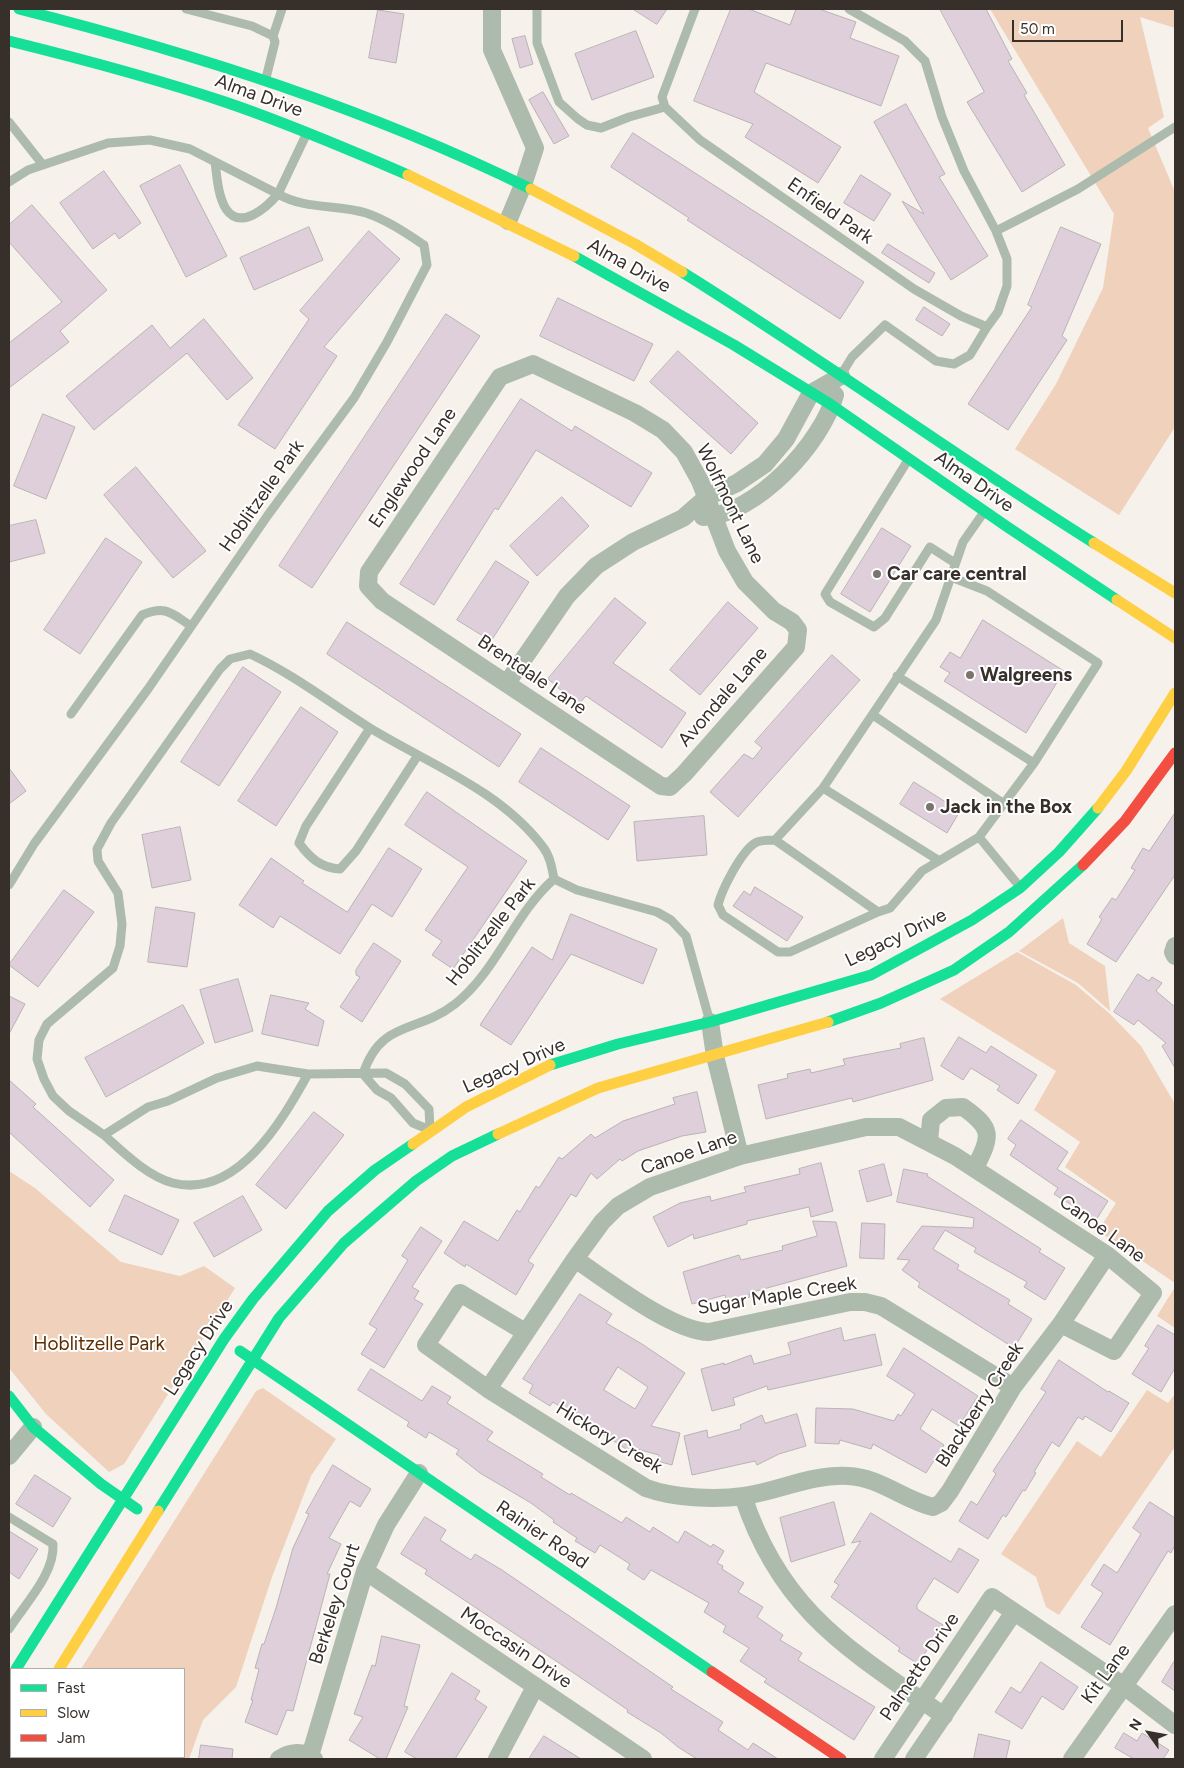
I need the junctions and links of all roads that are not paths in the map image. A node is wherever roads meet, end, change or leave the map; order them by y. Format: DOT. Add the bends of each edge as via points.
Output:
graph roads {
  1 [pos="19,9"];
  2 [pos="191,9"];
  3 [pos="282,9"];
  4 [pos="492,9"];
  5 [pos="537,9"];
  6 [pos="695,9"];
  7 [pos="849,9"];
  8 [pos="273,36"];
  9 [pos="9,42"];
  10 [pos="266,81"];
  11 [pos="664,107"];
  12 [pos="9,122"];
  13 [pos="1175,127"];
  14 [pos="309,128"];
  15 [pos="214,162"];
  16 [pos="43,165"];
  17 [pos="9,182"];
  18 [pos="523,186"];
  19 [pos="278,194"];
  20 [pos="508,221"];
  21 [pos="996,231"];
  22 [pos="987,327"];
  23 [pos="508,374"];
  24 [pos="841,376"];
  25 [pos="811,392"];
  26 [pos="832,406"];
  27 [pos="909,457"];
  28 [pos="998,491"];
  29 [pos="707,496"];
  30 [pos="985,512"];
  31 [pos="716,517"];
  32 [pos="683,518"];
  33 [pos="955,563"];
  34 [pos="951,577"];
  35 [pos="373,592"];
  36 [pos="1175,593"];
  37 [pos="191,626"];
  38 [pos="798,630"];
  39 [pos="1175,638"];
  40 [pos="898,676"];
  41 [pos="507,683"];
  42 [pos="1175,693"];
  43 [pos="71,714"];
  44 [pos="873,715"];
  45 [pos="370,728"];
  46 [pos="1175,754"];
  47 [pos="418,755"];
  48 [pos="1034,764"];
  49 [pos="670,786"];
  50 [pos="823,788"];
  51 [pos="1004,804"];
  52 [pos="979,837"];
  53 [pos="775,840"];
  54 [pos="938,860"];
  55 [pos="554,879"];
  56 [pos="9,885"];
  57 [pos="1027,899"];
  58 [pos="878,912"];
  59 [pos="710,1022"];
  60 [pos="715,1056"];
  61 [pos="308,1074"];
  62 [pos="363,1074"];
  63 [pos="430,1130"];
  64 [pos="104,1135"];
  65 [pos="928,1142"];
  66 [pos="447,1149"];
  67 [pos="740,1156"];
  68 [pos="975,1168"];
  69 [pos="1106,1255"];
  70 [pos="575,1259"];
  71 [pos="1061,1324"];
  72 [pos="525,1332"];
  73 [pos="224,1339"];
  74 [pos="254,1360"];
  75 [pos="1013,1386"];
  76 [pos="488,1389"];
  77 [pos="9,1396"];
  78 [pos="33,1427"];
  79 [pos="9,1456"];
  80 [pos="419,1473"];
  81 [pos="743,1496"];
  82 [pos="123,1500"];
  83 [pos="933,1506"];
  84 [pos="9,1517"];
  85 [pos="153,1520"];
  86 [pos="365,1571"];
  87 [pos="1014,1612"];
  88 [pos="1175,1614"];
  89 [pos="9,1630"];
  90 [pos="17,1668"];
  91 [pos="60,1668"];
  92 [pos="1124,1686"];
  93 [pos="535,1687"];
  94 [pos="923,1701"];
  95 [pos="944,1716"];
  96 [pos="1175,1725"];
  97 [pos="312,1758"];
  98 [pos="279,1759"];
  99 [pos="497,1759"];
  100 [pos="642,1759"];
  101 [pos="841,1759"];
  102 [pos="882,1759"];
  103 [pos="914,1759"];
  104 [pos="1072,1759"];
  1 -- 10 [label="main road, Alma Drive" via="192,55"];
  2 -- 8 [label="lane" via="252,26"];
  3 -- 8 [label="lane"];
  4 -- 18 [label="street" via="492,50 534,148"];
  5 -- 11 [label="lane" via="540,52 559,102 578,119 601,128 629,116"];
  6 -- 11 [label="lane" via="662,97"];
  7 -- 21 [label="lane" via="905,41 924,61 964,171"];
  8 -- 10 [label="lane"];
  9 -- 14 [label="main road, Alma Drive" via="70,54"];
  10 -- 18 [label="main road, Alma Drive" via="317,104 422,137"];
  11 -- 22 [label="lane, Enfield Park" via="700,140 914,289"];
  12 -- 16 [label="lane"];
  13 -- 21 [label="lane" via="1078,189"];
  14 -- 19 [label="lane"];
  14 -- 20 [label="main road, Alma Drive"];
  15 -- 16 [label="lane, Hoblitzelle Park" via="190,148 150,140 108,143"];
  15 -- 19 [label="lane, Hoblitzelle Park"];
  15 -- 19 [label="lane" via="223,201 233,215 242,218 262,211"];
  16 -- 17 [label="lane, Hoblitzelle Park"];
  18 -- 20 [label="street"];
  18 -- 24 [label="main road, Alma Drive" via="635,244"];
  19 -- 37 [label="lane, Hoblitzelle Park" via="300,204 364,213 388,222 424,245 427,265 388,342 354,398"];
  20 -- 25 [label="main road, Alma Drive" via="643,292"];
  21 -- 22 [label="lane" via="1007,260 1007,286 998,312"];
  22 -- 24 [label="lane" via="970,356 954,364 936,361 885,325 852,357"];
  23 -- 29 [label="street, Wolfmont Lane" via="533,364 642,417 663,430 684,452"];
  23 -- 35 [label="street, Englewood Lane" via="500,377 370,572 368,586"];
  24 -- 25 [label="street"];
  24 -- 26 [label="street"];
  24 -- 28 [label="main road, Alma Drive"];
  25 -- 26 [label="main road, Alma Drive"];
  25 -- 29 [label="street" via="786,438 765,464 738,483"];
  26 -- 27 [label="main road, Alma Drive"];
  26 -- 31 [label="street" via="810,445 780,479"];
  27 -- 30 [label="main road, Alma Drive"];
  27 -- 33 [label="lane" via="825,594 830,602 874,627 885,618 930,547"];
  28 -- 30 [label="main road"];
  28 -- 36 [label="main road, Alma Drive"];
  29 -- 31 [label="street, Wolfmont Lane"];
  29 -- 32 [label="street"];
  30 -- 33 [label="lane" via="963,542"];
  30 -- 39 [label="main road, Alma Drive"];
  31 -- 32 [label="street"];
  31 -- 38 [label="street, Wolfmont Lane" via="727,551 745,582"];
  32 -- 41 [label="street" via="633,542 596,566 567,596"];
  33 -- 34 [label="lane"];
  34 -- 40 [label="lane" via="936,620"];
  34 -- 48 [label="lane" via="987,592 1098,662"];
  35 -- 41 [label="street, Brentdale Lane"];
  37 -- 43 [label="lane" via="166,610 155,610 142,616"];
  37 -- 56 [label="lane, Hoblitzelle Park" via="34,844"];
  38 -- 49 [label="street, Avondale Lane" via="796,647"];
  40 -- 44 [label="lane"];
  40 -- 48 [label="lane"];
  41 -- 49 [label="street, Brentdale Lane" via="661,786"];
  42 -- 57 [label="main road, Legacy Drive" via="1126,771 1059,852"];
  44 -- 50 [label="lane"];
  44 -- 51 [label="lane"];
  45 -- 47 [label="lane, Hoblitzelle Park"];
  45 -- 47 [label="lane" via="306,826 299,843 308,855 327,868 340,869 356,851"];
  45 -- 64 [label="lane, Hoblitzelle Park" via="270,663 250,654 230,659 111,823 97,849 98,861 118,893 122,924 120,946 113,968 48,1024 39,1040 37,1059 53,1096"];
  46 -- 57 [label="main road, Legacy Drive" via="1091,858"];
  47 -- 55 [label="lane, Hoblitzelle Park" via="442,766 506,809 544,848"];
  48 -- 51 [label="lane"];
  50 -- 53 [label="lane"];
  50 -- 54 [label="lane"];
  51 -- 52 [label="lane"];
  52 -- 54 [label="lane"];
  52 -- 57 [label="lane"];
  53 -- 58 [label="lane"];
  53 -- 58 [label="lane" via="757,841 750,847 721,892 718,905 723,915 778,952 790,952"];
  54 -- 58 [label="lane" via="922,871 890,908"];
  55 -- 59 [label="lane, Hoblitzelle Park" via="577,890 657,912 671,920 686,936"];
  55 -- 62 [label="lane, Hoblitzelle Park" via="536,895 501,949 456,1003 423,1022 390,1034 377,1046"];
  57 -- 59 [label="main road, Legacy Drive" via="972,920 871,975"];
  57 -- 60 [label="main road, Legacy Drive" via="984,950 954,970 881,1003"];
  59 -- 60 [label="street"];
  59 -- 63 [label="main road, Legacy Drive" via="618,1044 551,1065 466,1107"];
  60 -- 66 [label="main road, Legacy Drive" via="598,1088"];
  60 -- 67 [label="street"];
  61 -- 62 [label="lane"];
  61 -- 64 [label="lane" via="257,1066 217,1078 148,1107"];
  61 -- 64 [label="lane, Hoblitzelle Park" via="289,1107 244,1162 220,1179 195,1187 171,1182 130,1158"];
  62 -- 63 [label="lane" via="413,1122"];
  62 -- 63 [label="lane" via="386,1073 405,1084 429,1109"];
  63 -- 66 [label="main road"];
  63 -- 73 [label="main road, Legacy Drive" via="375,1170 328,1211 253,1299"];
  65 -- 67 [label="street, Canoe Lane" via="900,1127 866,1127"];
  65 -- 68 [label="street, Canoe Lane"];
  65 -- 68 [label="street" via="931,1120 946,1108 963,1107 981,1120 987,1136 987,1146"];
  66 -- 74 [label="main road, Legacy Drive" via="416,1181 344,1244 279,1318"];
  67 -- 70 [label="street, Canoe Lane" via="650,1187 632,1197 602,1222"];
  68 -- 69 [label="street, Canoe Lane"];
  69 -- 71 [label="street, Blackberry Creek"];
  69 -- 71 [label="street, Canoe Lane" via="1154,1293 1114,1351"];
  70 -- 72 [label="street, Canoe Lane"];
  70 -- 75 [label="street, Sugar Maple Creek" via="669,1320 695,1332 710,1332 850,1302 881,1306"];
  71 -- 75 [label="street, Blackberry Creek"];
  72 -- 76 [label="street, Canoe Lane"];
  72 -- 76 [label="street, Hickory Creek" via="460,1293 426,1346"];
  73 -- 74 [label="main road, Rainier Road"];
  73 -- 82 [label="main road, Legacy Drive"];
  74 -- 80 [label="main road, Rainier Road"];
  74 -- 85 [label="main road, Legacy Drive"];
  75 -- 83 [label="street, Blackberry Creek" via="950,1490 940,1503"];
  76 -- 81 [label="street, Hickory Creek" via="646,1488 682,1497"];
  77 -- 78 [label="main road"];
  78 -- 79 [label="street"];
  78 -- 82 [label="main road"];
  80 -- 86 [label="street, Berkeley Court" via="386,1525"];
  80 -- 101 [label="main road, Rainier Road"];
  81 -- 83 [label="street, Hickory Creek" via="810,1479 848,1476 882,1485"];
  81 -- 94 [label="street" via="754,1531 800,1604 827,1632"];
  82 -- 85 [label="main road"];
  82 -- 90 [label="main road, Legacy Drive"];
  84 -- 89 [label="lane" via="53,1544 54,1554 43,1578"];
  85 -- 91 [label="main road, Legacy Drive"];
  86 -- 93 [label="street, Moccasin Drive"];
  86 -- 97 [label="street, Berkeley Court"];
  87 -- 92 [label="street"];
  87 -- 94 [label="street, Palmetto Drive" via="992,1598"];
  87 -- 95 [label="street"];
  88 -- 92 [label="street, Kit Lane"];
  92 -- 96 [label="street"];
  92 -- 104 [label="street, Kit Lane"];
  93 -- 99 [label="street"];
  93 -- 100 [label="street, Moccasin Drive"];
  94 -- 95 [label="street"];
  94 -- 102 [label="street, Palmetto Drive"];
  95 -- 103 [label="street"];
  97 -- 98 [label="street, Berkeley Court" via="298,1753"];
}
